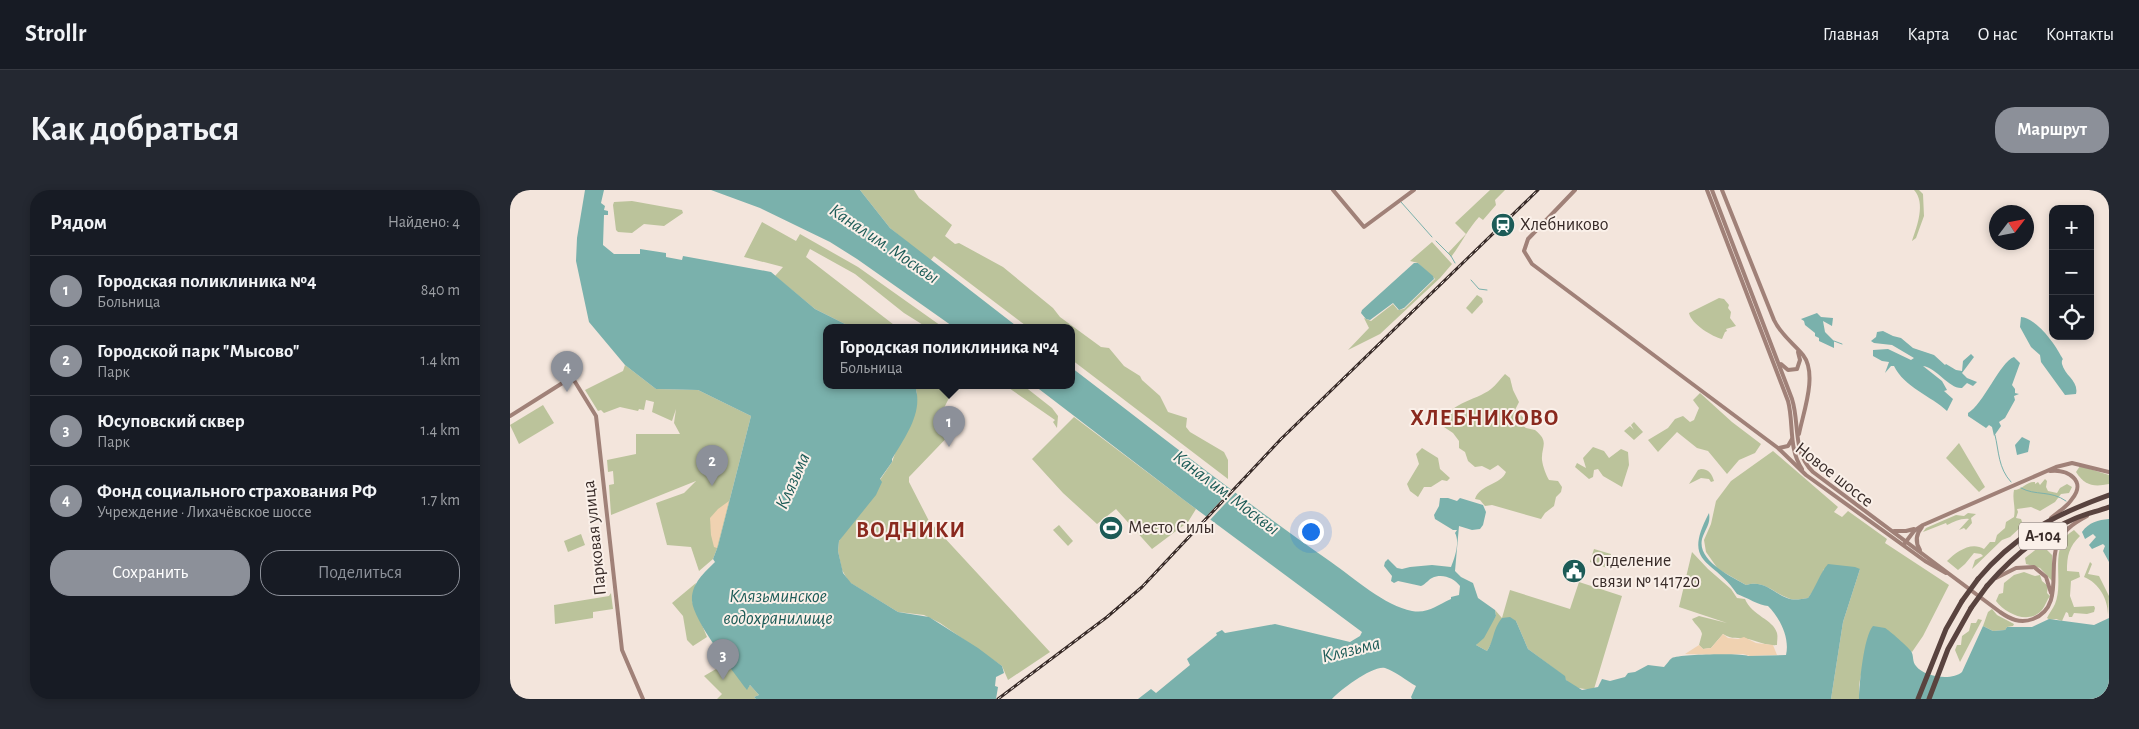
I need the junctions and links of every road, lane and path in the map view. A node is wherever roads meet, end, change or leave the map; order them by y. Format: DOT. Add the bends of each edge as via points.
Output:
graph roads {
  1 [pos="1333,190"];
  2 [pos="1414,190"];
  3 [pos="1575,190"];
  4 [pos="1707,190"];
  5 [pos="1712,190"];
  6 [pos="1722,190"];
  7 [pos="1730,243"];
  8 [pos="1795,348"];
  9 [pos="1774,350"];
  10 [pos="510,416"];
  11 [pos="1792,439"];
  12 [pos="1798,442"];
  13 [pos="1778,448"];
  14 [pos="2109,472"];
  15 [pos="2041,474"];
  16 [pos="1817,482"];
  17 [pos="2109,495"];
  18 [pos="2109,507"];
  19 [pos="2094,513"];
  20 [pos="2048,520"];
  21 [pos="1923,525"];
  22 [pos="1890,532"];
  23 [pos="1905,543"];
  24 [pos="1924,554"];
  25 [pos="1958,581"];
  26 [pos="1988,585"];
  27 [pos="2052,597"];
  28 [pos="643,699"];
  29 [pos="1918,699"];
  30 [pos="1929,699"];
  1 -- 2 [label="main road" via="1364,227"];
  3 -- 13 [label="main road, Новое шоссе" via="1528,239 1525,255 1536,268"];
  4 -- 7 [label="main road"];
  5 -- 7 [label="main road"];
  6 -- 8 [label="main road" via="1774,320"];
  7 -- 9 [label="main road, Новое шоссе"];
  7 -- 11 [label="main road" via="1788,401"];
  8 -- 9 [label="main road" via="1800,363 1793,370 1783,367"];
  8 -- 12 [label="main road" via="1806,360 1810,378"];
  9 -- 12 [label="main road, Новое шоссе" via="1794,406"];
  10 -- 28 [label="main road, Парковая улица" via="572,377 596,416 622,650"];
  11 -- 13 [label="main road" via="1786,448"];
  11 -- 16 [label="main road" via="1798,462"];
  12 -- 22 [label="main road, Новое шоссе" via="1801,457 1812,471"];
  13 -- 16 [label="main road, Новое шоссе"];
  14 -- 15 [label="main road" via="2072,464"];
  15 -- 20 [label="main road" via="2058,470 2066,472 2077,485 2072,500"];
  15 -- 21 [label="main road"];
  16 -- 22 [label="main road, Новое шоссе"];
  17 -- 20 [label="highway, А-104"];
  18 -- 19 [label="highway, А-104"];
  19 -- 26 [label="highway, А-104" via="2038,538"];
  19 -- 27 [label="main road" via="2074,523 2060,539 2055,556"];
  20 -- 29 [label="highway, А-104, bridge" via="1993,561 1962,601 1946,629"];
  21 -- 22 [label="main road"];
  21 -- 23 [label="main road"];
  21 -- 24 [label="main road" via="1917,540"];
  22 -- 23 [label="main road, Новое шоссе"];
  23 -- 24 [label="main road, Новое шоссе"];
  23 -- 25 [label="main road, Новое шоссе"];
  24 -- 25 [label="main road, Новое шоссе"];
  25 -- 27 [label="main road" via="2015,620 2028,621 2039,616"];
  26 -- 27 [label="main road" via="2008,571 2028,566 2046,577"];
  26 -- 30 [label="highway, А-104, bridge" via="1954,637"];
}
